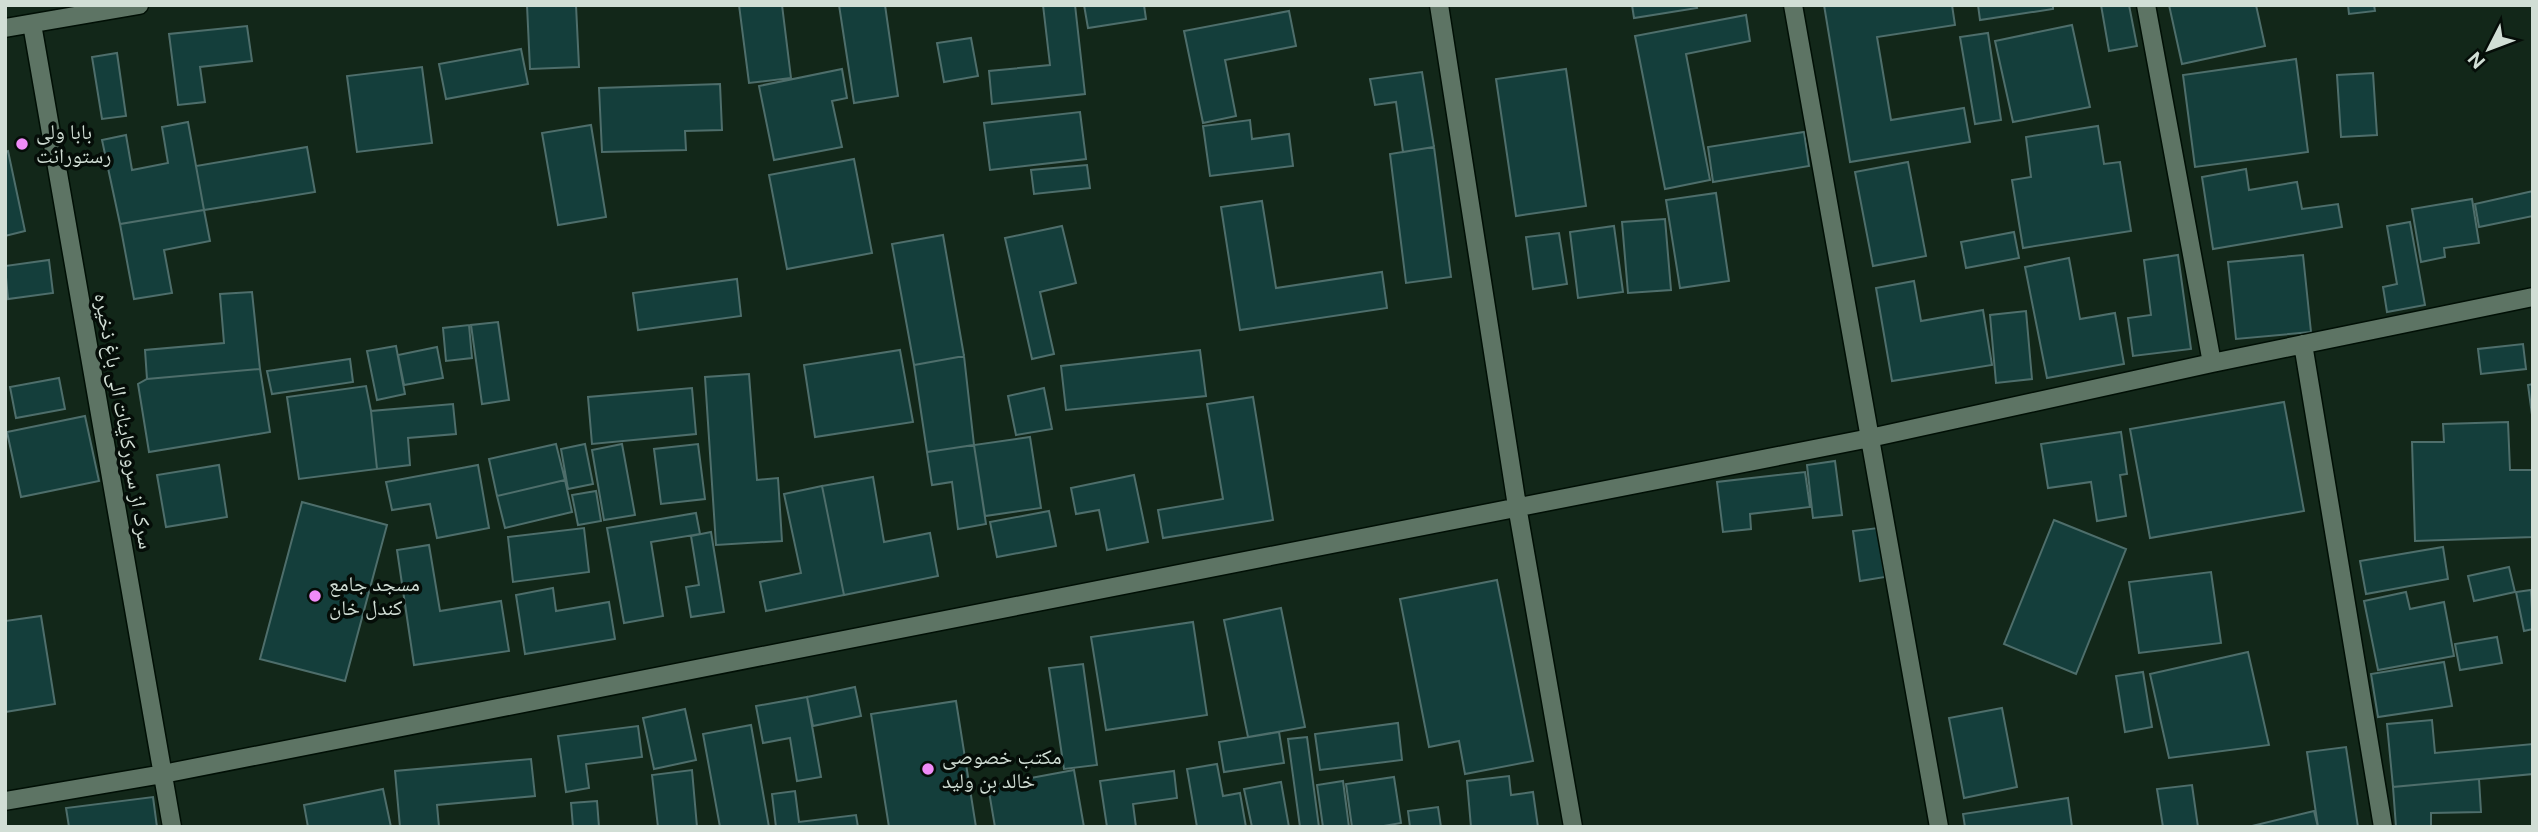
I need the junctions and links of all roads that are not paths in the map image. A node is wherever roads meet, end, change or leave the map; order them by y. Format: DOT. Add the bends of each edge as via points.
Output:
graph roads {
  1 [pos="139,5"];
  2 [pos="1438,5"];
  3 [pos="1794,5"];
  4 [pos="2146,5"];
  5 [pos="41,17"];
  6 [pos="5,28"];
  7 [pos="2533,297"];
  8 [pos="2303,344"];
  9 [pos="2212,363"];
  10 [pos="1870,438"];
  11 [pos="1517,506"];
  12 [pos="163,774"];
  13 [pos="5,801"];
  14 [pos="172,827"];
  15 [pos="1573,827"];
  16 [pos="1940,827"];
  17 [pos="2383,827"];
  1 -- 5 [label="street"];
  2 -- 11 [label="street"];
  3 -- 10 [label="street"];
  4 -- 9 [label="street"];
  5 -- 6 [label="street"];
  5 -- 12 [label="street, سرک از سرورکاینات الی باغ ذخیره"];
  7 -- 8 [label="street"];
  8 -- 9 [label="street"];
  8 -- 17 [label="street"];
  9 -- 10 [label="street"];
  10 -- 11 [label="street"];
  10 -- 16 [label="street"];
  11 -- 12 [label="street"];
  11 -- 15 [label="street"];
  12 -- 13 [label="street"];
  12 -- 14 [label="street, سرک از سرورکاینات الی باغ ذخیره"];
}
